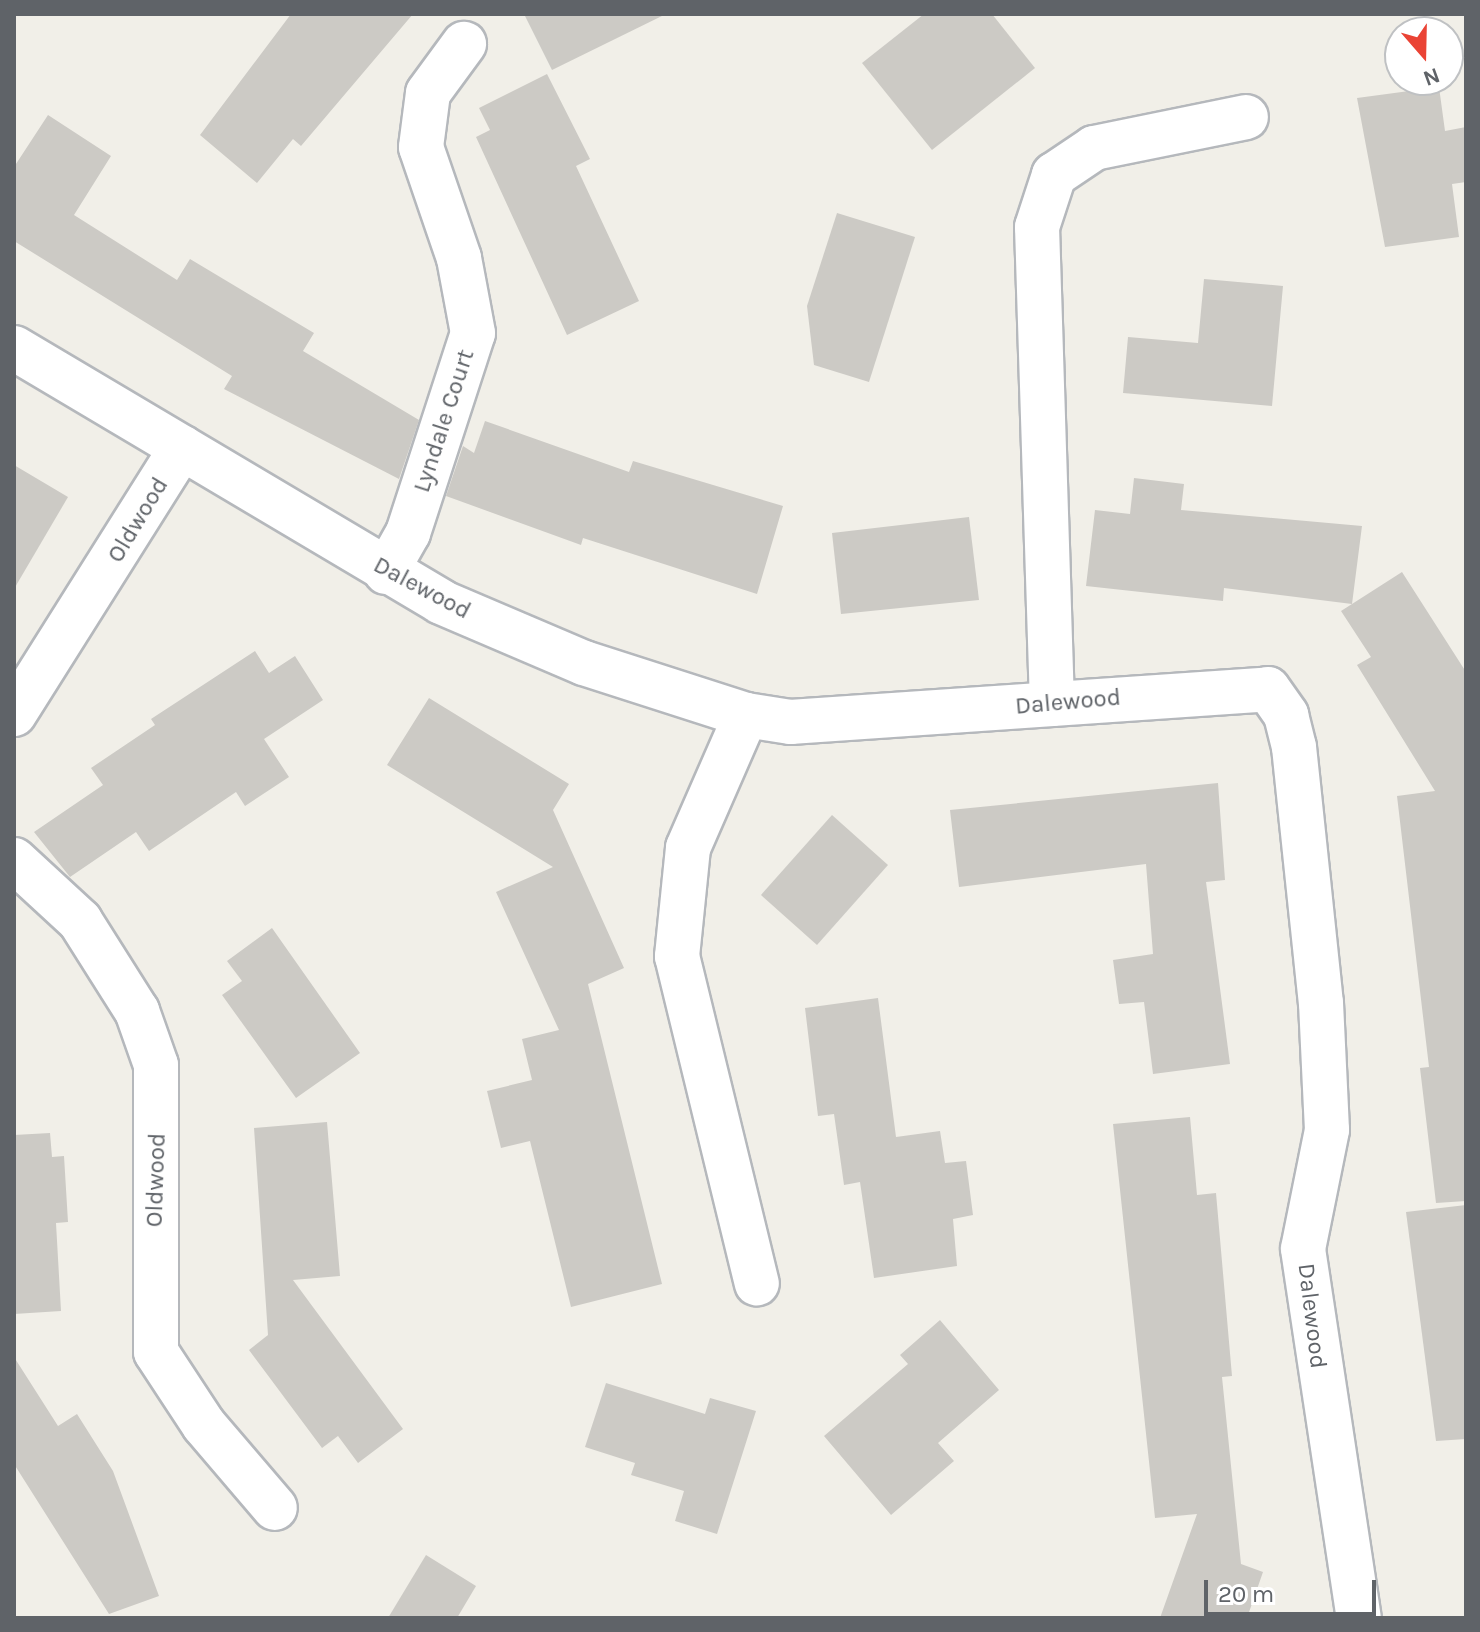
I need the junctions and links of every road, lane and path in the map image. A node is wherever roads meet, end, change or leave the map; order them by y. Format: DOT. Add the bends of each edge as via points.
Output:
graph roads {
  1 [pos="464,44"];
  2 [pos="1246,117"];
  3 [pos="14,348"];
  4 [pos="182,447"];
  5 [pos="386,572"];
  6 [pos="1052,704"];
  7 [pos="14,714"];
  8 [pos="746,715"];
  9 [pos="14,860"];
  10 [pos="757,1283"];
  11 [pos="275,1508"];
  12 [pos="1359,1618"];
  1 -- 5 [label="street, Lyndale Court" via="428,93 421,147 459,258 473,333 408,533"];
  2 -- 6 [label="street" via="1094,148 1054,175 1037,227"];
  3 -- 4 [label="street, Dalewood"];
  4 -- 5 [label="street, Dalewood"];
  4 -- 7 [label="street, Oldwood"];
  5 -- 8 [label="street, Dalewood" via="584,663"];
  6 -- 8 [label="street, Dalewood" via="790,722"];
  6 -- 12 [label="street, Dalewood" via="1232,686 1268,689 1286,715 1321,1003 1327,1130 1303,1249"];
  8 -- 10 [label="street" via="688,848 677,956"];
  9 -- 11 [label="street, Oldwood" via="80,921 137,1011 156,1065 156,1352 204,1425"];
}
